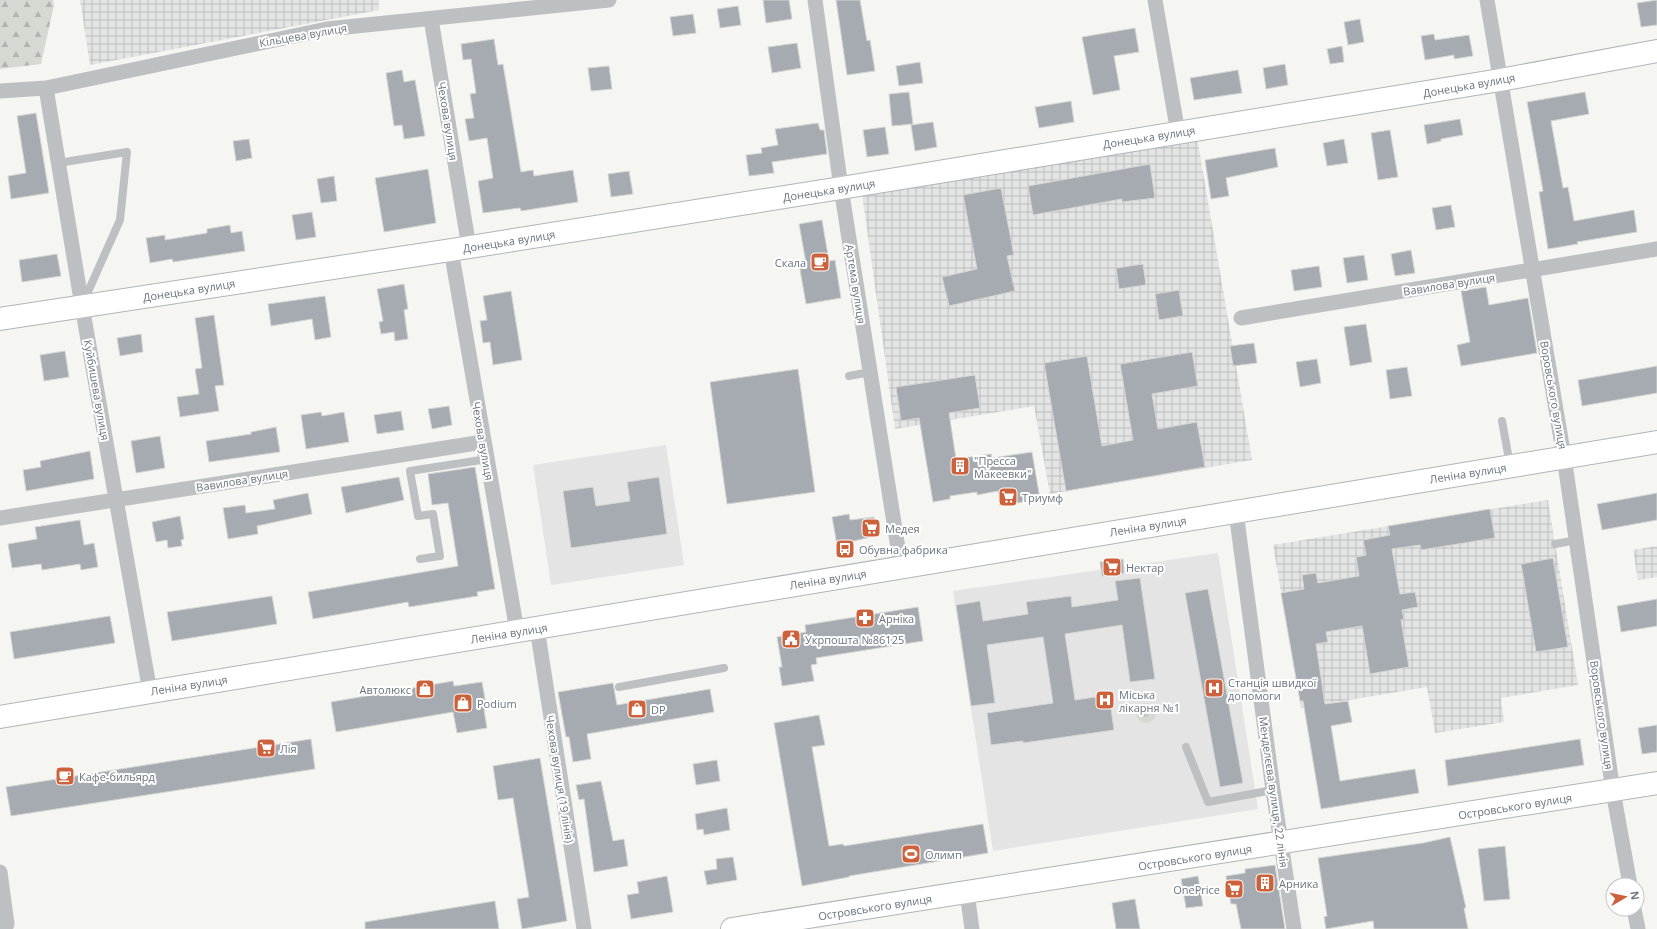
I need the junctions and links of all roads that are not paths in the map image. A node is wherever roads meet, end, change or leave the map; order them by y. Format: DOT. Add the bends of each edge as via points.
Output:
graph roads {
  1 [pos="609,0"];
  2 [pos="815,0"];
  3 [pos="1155,0"];
  4 [pos="1487,0"];
  5 [pos="432,19"];
  6 [pos="1657,51"];
  7 [pos="1500,80"];
  8 [pos="46,88"];
  9 [pos="0,91"];
  10 [pos="1178,133"];
  11 [pos="58,163"];
  12 [pos="841,188"];
  13 [pos="460,249"];
  14 [pos="1657,249"];
  15 [pos="1532,270"];
  16 [pos="82,306"];
  17 [pos="1241,318"];
  18 [pos="0,319"];
  19 [pos="870,372"];
  20 [pos="849,376"];
  21 [pos="1502,421"];
  22 [pos="483,442"];
  23 [pos="1657,442"];
  24 [pos="1564,457"];
  25 [pos="1510,466"];
  26 [pos="116,499"];
  27 [pos="1236,512"];
  28 [pos="0,518"];
  29 [pos="1577,540"];
  30 [pos="1555,544"];
  31 [pos="420,559"];
  32 [pos="901,567"];
  33 [pos="527,630"];
  34 [pos="724,668"];
  35 [pos="619,687"];
  36 [pos="150,692"];
  37 [pos="0,717"];
  38 [pos="1186,747"];
  39 [pos="1657,783"];
  40 [pos="1273,790"];
  41 [pos="1613,791"];
  42 [pos="1282,844"];
  43 [pos="0,872"];
  44 [pos="1629,877"];
  45 [pos="967,893"];
  46 [pos="1636,917"];
  47 [pos="5,929"];
  48 [pos="584,929"];
  49 [pos="732,929"];
  50 [pos="972,929"];
  51 [pos="1294,929"];
  52 [pos="1638,929"];
  1 -- 5 [label="street, Кільцева вулиця"];
  2 -- 12 [label="street, Артема вулиця"];
  3 -- 10 [label="street"];
  4 -- 7 [label="street, Воровського вулиця"];
  5 -- 8 [label="street, Кільцева вулиця" via="327,29"];
  5 -- 13 [label="street, Чехова вулиця"];
  6 -- 7 [label="street, Донецька вулиця"];
  7 -- 10 [label="street, Донецька вулиця"];
  7 -- 15 [label="street, Воровського вулиця"];
  8 -- 9 [label="street, Кільцева вулиця"];
  8 -- 11 [label="street, Куйбишева вулиця"];
  10 -- 12 [label="street, Донецька вулиця"];
  11 -- 16 [label="street, Куйбишева вулиця"];
  11 -- 16 [label="lane" via="127,152 120,220"];
  12 -- 13 [label="street, Донецька вулиця"];
  12 -- 19 [label="street, Артема вулиця"];
  13 -- 16 [label="street, Донецька вулиця"];
  13 -- 22 [label="street, Чехова вулиця"];
  14 -- 15 [label="street, Вавилова вулиця"];
  15 -- 17 [label="street, Вавилова вулиця"];
  15 -- 24 [label="street, Воровського вулиця"];
  16 -- 18 [label="street, Донецька вулиця"];
  16 -- 26 [label="street, Куйбишева вулиця"];
  19 -- 20 [label="lane"];
  19 -- 32 [label="street, Артема вулиця"];
  21 -- 25 [label="lane"];
  22 -- 26 [label="street, Вавилова вулиця"];
  22 -- 31 [label="lane" via="481,460 410,471 418,516 433,514 440,556"];
  22 -- 33 [label="street, Чехова вулиця"];
  23 -- 24 [label="street, Леніна вулиця"];
  24 -- 25 [label="street, Леніна вулиця"];
  24 -- 29 [label="street, Воровського вулиця"];
  25 -- 27 [label="street, Леніна вулиця"];
  26 -- 28 [label="street, Вавилова вулиця"];
  26 -- 36 [label="street, Куйбишева вулиця"];
  27 -- 32 [label="street, Леніна вулиця"];
  27 -- 40 [label="street, Менделєєва вулиця, 22 лінія"];
  29 -- 30 [label="lane"];
  29 -- 41 [label="street, Воровського вулиця"];
  32 -- 33 [label="street, Леніна вулиця"];
  33 -- 36 [label="street, Леніна вулиця"];
  33 -- 48 [label="street, Чехова вулиця (19 лiнiя)"];
  34 -- 35 [label="lane"];
  36 -- 37 [label="street, Леніна вулиця"];
  38 -- 40 [label="lane" via="1208,802"];
  39 -- 41 [label="street, Островського вулиця"];
  40 -- 42 [label="street, Менделєєва вулиця, 22 лінія"];
  41 -- 42 [label="street, Островського вулиця"];
  41 -- 44 [label="street, Воровського вулиця"];
  42 -- 45 [label="street, Островського вулиця"];
  42 -- 51 [label="street, Менделєєва вулиця, 22 лінія"];
  43 -- 47 [label="street" via="7,924"];
  45 -- 49 [label="street, Островського вулиця"];
  45 -- 50 [label="street"];
  46 -- 52 [label="street"];
}
